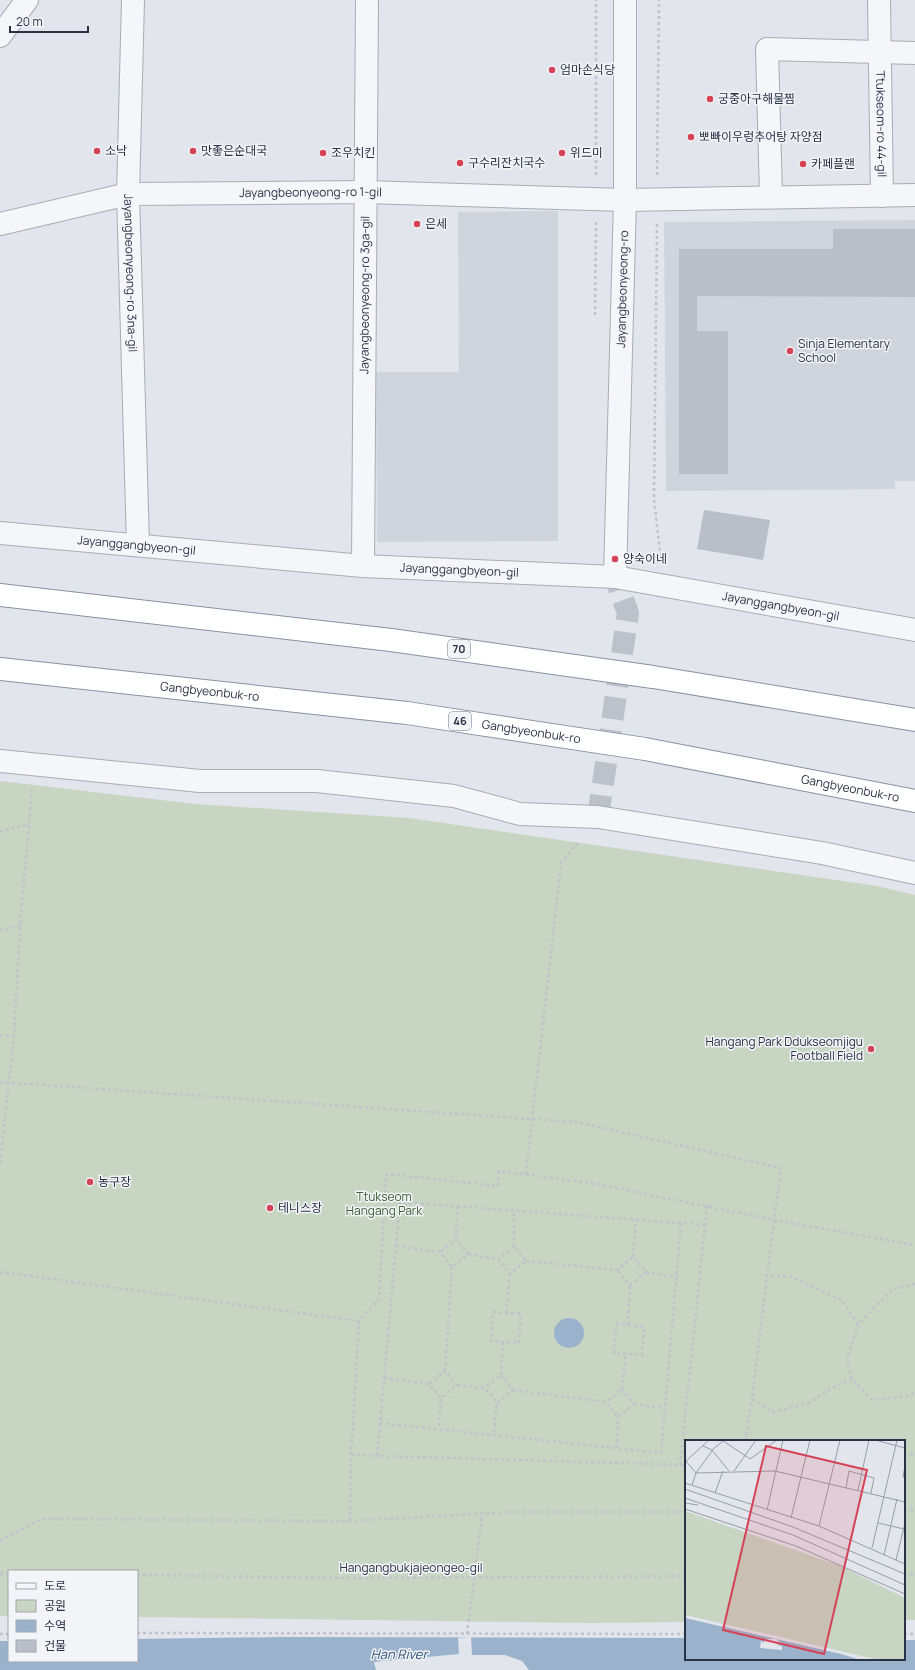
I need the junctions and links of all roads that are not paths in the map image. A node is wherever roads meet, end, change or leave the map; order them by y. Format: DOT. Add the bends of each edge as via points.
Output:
graph roads {
  1 [pos="27,0"];
  2 [pos="133,0"];
  3 [pos="367,0"];
  4 [pos="625,0"];
  5 [pos="879,0"];
  6 [pos="0,36"];
  7 [pos="879,52"];
  8 [pos="915,53"];
  9 [pos="366,192"];
  10 [pos="128,194"];
  11 [pos="915,195"];
  12 [pos="771,196"];
  13 [pos="882,196"];
  14 [pos="625,200"];
  15 [pos="0,224"];
  16 [pos="0,533"];
  17 [pos="138,546"];
  18 [pos="363,566"];
  19 [pos="615,577"];
  20 [pos="0,595"];
  21 [pos="915,630"];
  22 [pos="0,669"];
  23 [pos="915,720"];
  24 [pos="0,761"];
  25 [pos="915,801"];
  26 [pos="915,873"];
  1 -- 6 [label="street"];
  2 -- 10 [label="street, Jayangbeonyeong-ro 3na-gil"];
  3 -- 9 [label="street, Jayangbeonyeong-ro 3ga-gil"];
  4 -- 14 [label="street, Jayangbeonyeong-ro"];
  5 -- 7 [label="street, Ttukseom-ro 44-gil"];
  7 -- 8 [label="street"];
  7 -- 12 [label="street" via="767,49"];
  7 -- 13 [label="street, Ttukseom-ro 44-gil"];
  9 -- 10 [label="street, Jayangbeonyeong-ro 1-gil"];
  9 -- 14 [label="street, Jayangbeonyeong-ro 1-gil"];
  9 -- 18 [label="street, Jayangbeonyeong-ro 3ga-gil"];
  10 -- 15 [label="street, Jayangbeonyeong-ro 1-gil"];
  10 -- 17 [label="street, Jayangbeonyeong-ro 3na-gil"];
  11 -- 13 [label="street, Jayangbeonyeong-ro 1-gil"];
  12 -- 13 [label="street, Jayangbeonyeong-ro 1-gil"];
  12 -- 14 [label="street, Jayangbeonyeong-ro 1-gil"];
  14 -- 19 [label="street, Jayangbeonyeong-ro"];
  16 -- 17 [label="street, Jayanggangbyeon-gil"];
  17 -- 18 [label="street, Jayanggangbyeon-gil"];
  18 -- 19 [label="street, Jayanggangbyeon-gil"];
  19 -- 21 [label="street, Jayanggangbyeon-gil"];
  20 -- 23 [label="highway, 70" via="391,640 653,677"];
  22 -- 25 [label="highway, Gangbyeonbuk-ro / 46" via="415,714 645,749"];
  24 -- 26 [label="street" via="200,781 318,781 454,796 520,814 598,817 822,853"];
}
